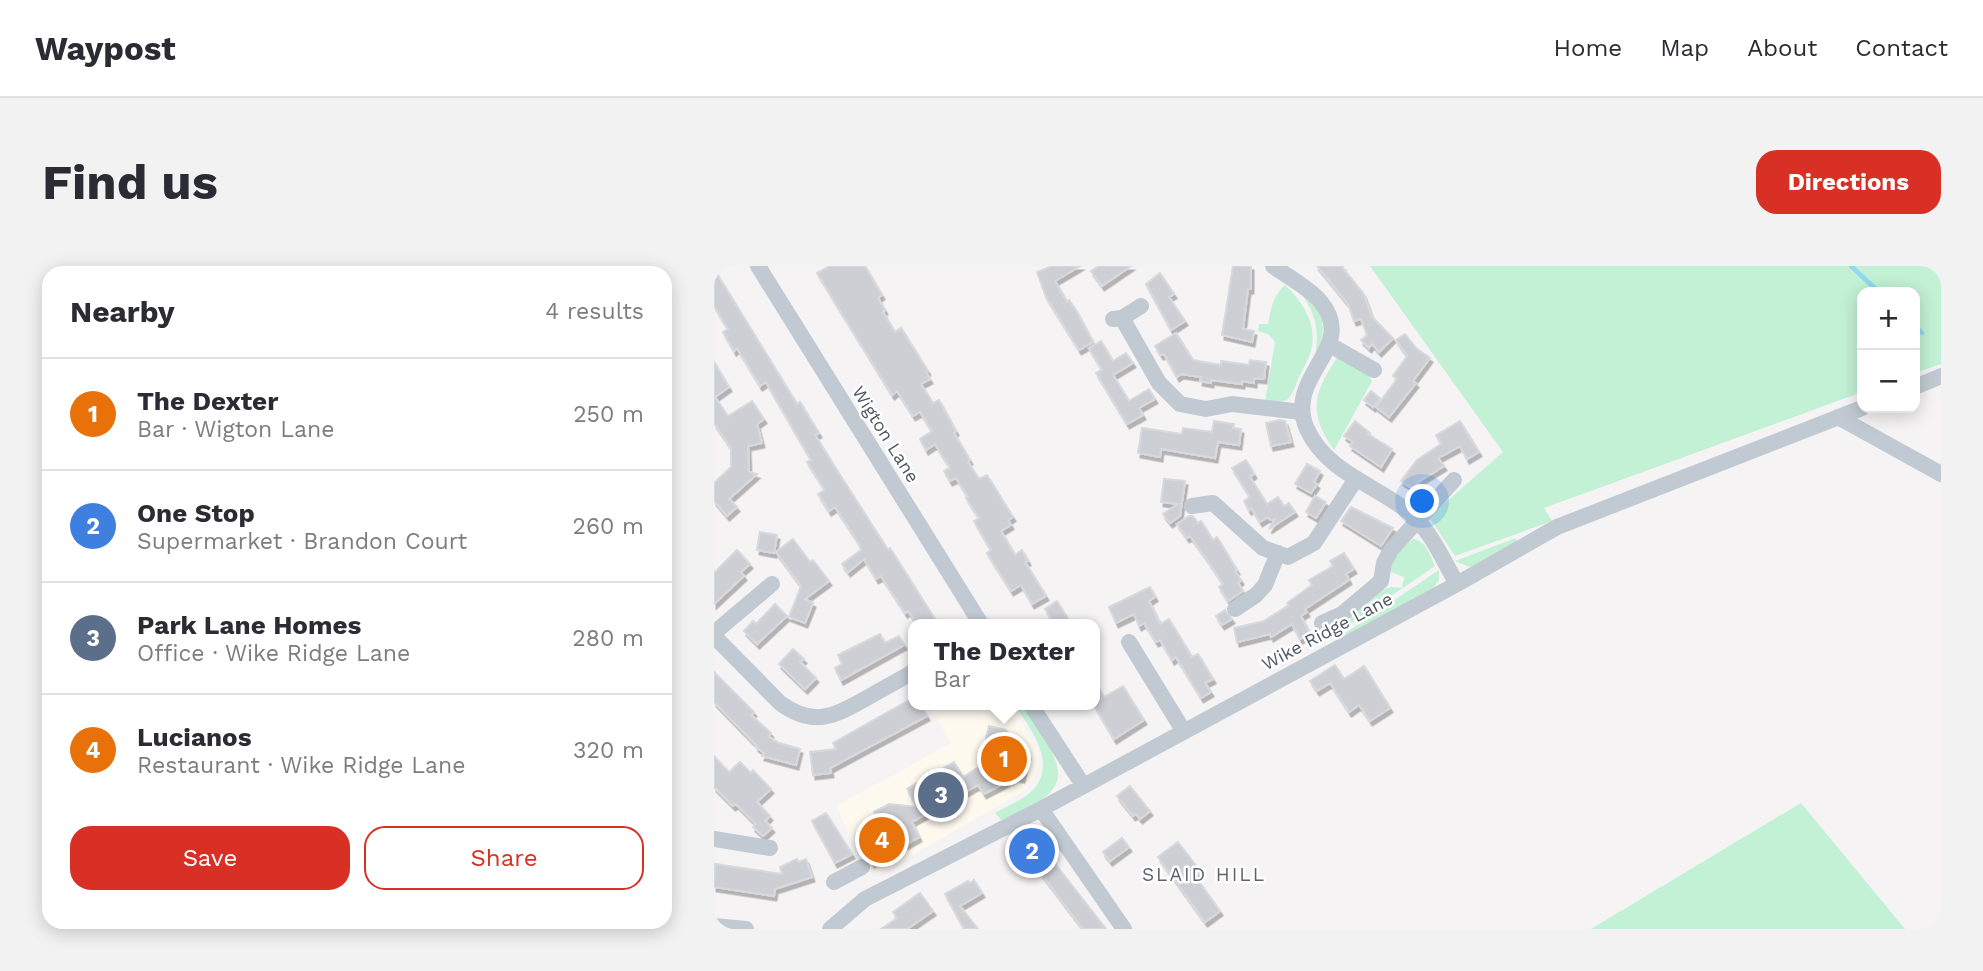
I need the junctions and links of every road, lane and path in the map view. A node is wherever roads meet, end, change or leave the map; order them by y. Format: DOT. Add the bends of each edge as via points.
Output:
graph roads {
  1 [pos="758,266"];
  2 [pos="1273,266"];
  3 [pos="1141,306"];
  4 [pos="1330,345"];
  5 [pos="1374,370"];
  6 [pos="1941,376"];
  7 [pos="1920,385"];
  8 [pos="1857,410"];
  9 [pos="1301,412"];
  10 [pos="1838,417"];
  11 [pos="1941,474"];
  12 [pos="1356,480"];
  13 [pos="1454,480"];
  14 [pos="1192,506"];
  15 [pos="1418,520"];
  16 [pos="1278,553"];
  17 [pos="772,584"];
  18 [pos="1457,584"];
  19 [pos="1235,609"];
  20 [pos="978,619"];
  21 [pos="1322,623"];
  22 [pos="714,635"];
  23 [pos="1129,642"];
  24 [pos="908,675"];
  25 [pos="1034,710"];
  26 [pos="1183,730"];
  27 [pos="1083,785"];
  28 [pos="1041,809"];
  29 [pos="714,839"];
  30 [pos="769,848"];
  31 [pos="834,882"];
  32 [pos="865,900"];
  33 [pos="714,926"];
  34 [pos="746,929"];
  35 [pos="830,929"];
  36 [pos="1124,929"];
  1 -- 20 [label="street, Wigton Lane"];
  2 -- 4 [label="street" via="1321,301 1330,322"];
  3 -- 9 [label="street" via="1117,319 1159,383 1180,404"];
  4 -- 5 [label="street"];
  4 -- 9 [label="street" via="1307,383"];
  6 -- 7 [label="street"];
  8 -- 10 [label="street, Wike Ridge Lane"];
  9 -- 12 [label="street" via="1318,448"];
  10 -- 11 [label="street"];
  10 -- 18 [label="street, Wike Ridge Lane" via="1556,527"];
  12 -- 15 [label="street"];
  12 -- 16 [label="street" via="1314,543 1288,557"];
  13 -- 15 [label="street"];
  14 -- 16 [label="street" via="1216,497 1263,548"];
  15 -- 18 [label="street"];
  15 -- 21 [label="street" via="1391,550 1381,581 1342,614"];
  16 -- 19 [label="street" via="1264,595"];
  17 -- 22 [label="street"];
  18 -- 26 [label="street, Wike Ridge Lane"];
  22 -- 24 [label="street" via="780,703 807,717 837,715"];
  23 -- 26 [label="street"];
  25 -- 27 [label="street"];
  26 -- 27 [label="street, Wike Ridge Lane"];
  27 -- 28 [label="street, Wike Ridge Lane"];
  28 -- 32 [label="street, Wike Ridge Lane"];
  28 -- 36 [label="street"];
  29 -- 30 [label="street"];
  31 -- 32 [label="street" via="857,870"];
  32 -- 35 [label="street, Wike Ridge Lane"];
  33 -- 34 [label="street"];
}
